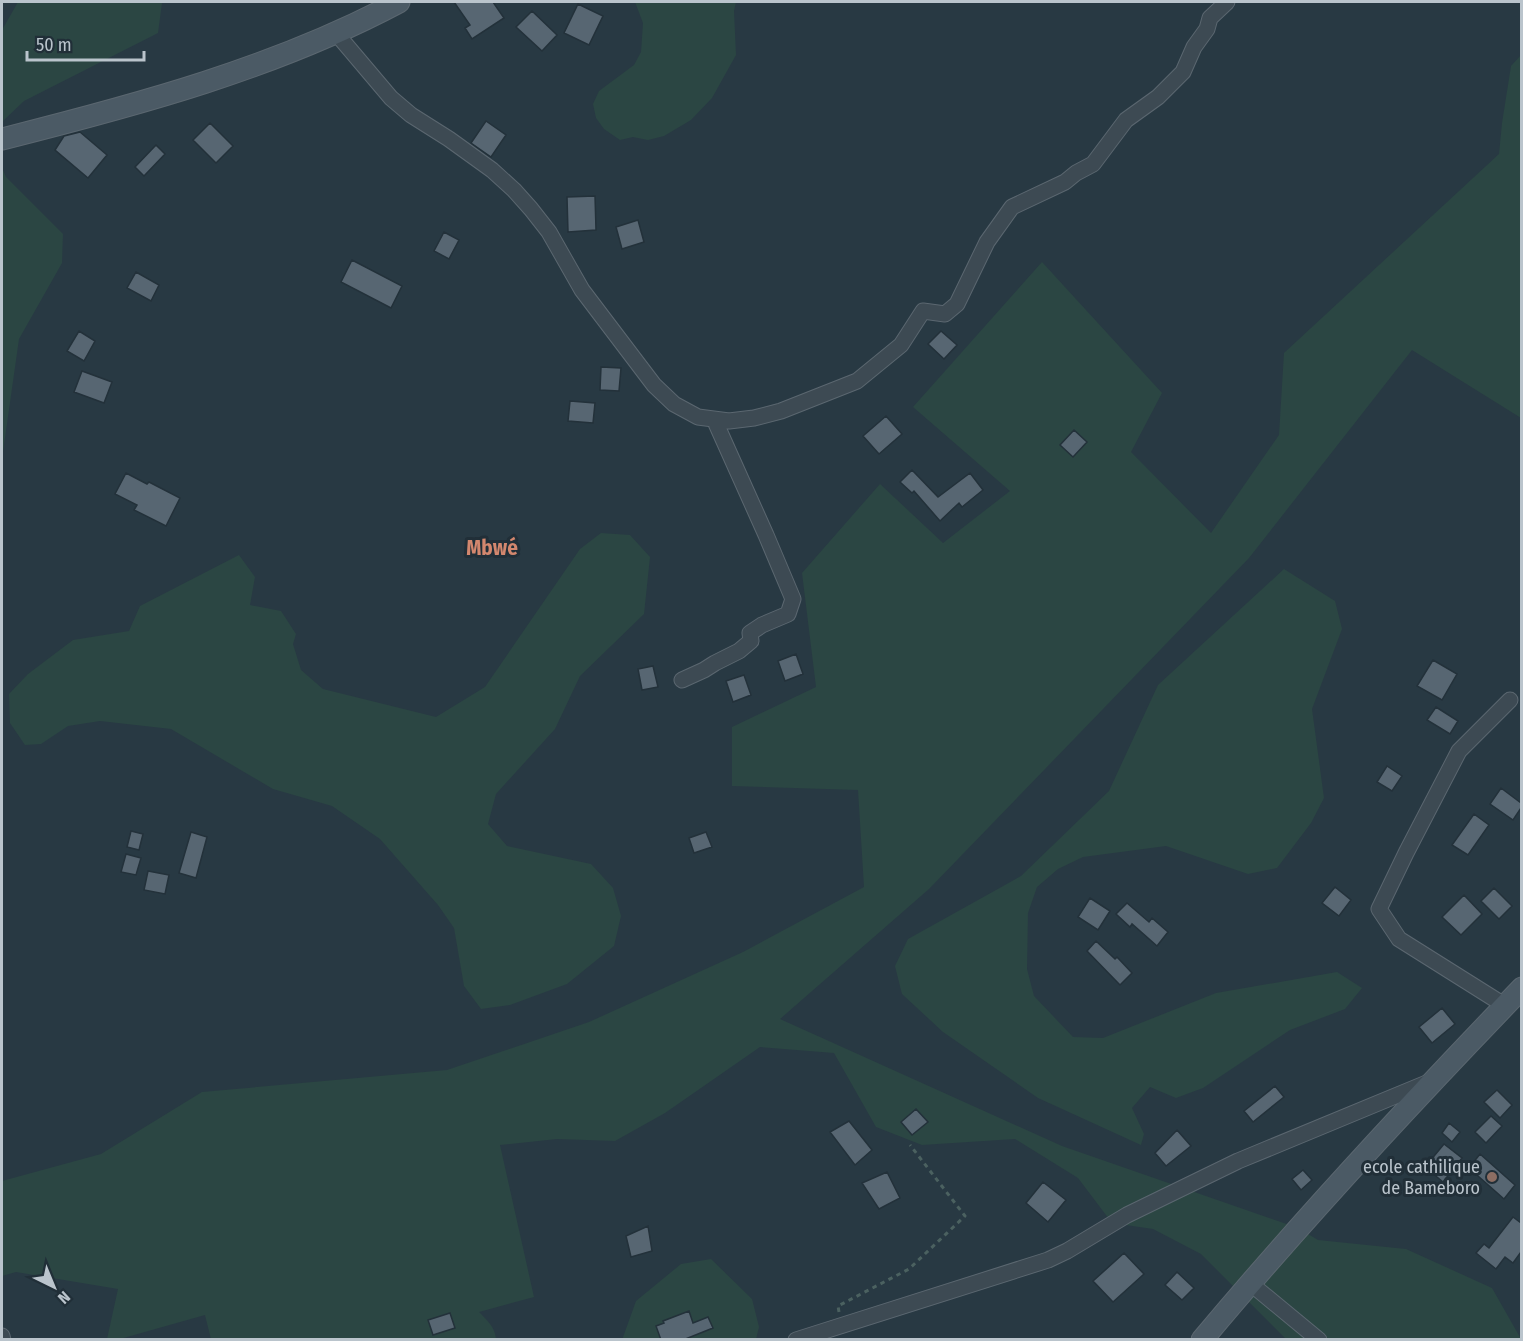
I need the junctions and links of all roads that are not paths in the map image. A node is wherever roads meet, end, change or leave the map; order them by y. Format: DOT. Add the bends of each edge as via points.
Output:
graph roads {
  1 [pos="399,2"];
  2 [pos="1227,2"];
  3 [pos="336,33"];
  4 [pos="2,139"];
  5 [pos="714,420"];
  6 [pos="682,680"];
  7 [pos="1510,700"];
  8 [pos="1521,988"];
  9 [pos="1504,1005"];
  10 [pos="1434,1079"];
  11 [pos="1250,1283"];
  12 [pos="796,1340"];
  13 [pos="1202,1340"];
  14 [pos="1320,1340"];
  1 -- 3 [label="street"];
  2 -- 5 [label="street" via="1210,18 1183,72 1158,97 1126,120 1093,164 1012,207 987,242 957,304 945,314 923,311 901,345 857,381 781,411 754,418"];
  3 -- 4 [label="street" via="169,94"];
  3 -- 5 [label="street" via="400,107 492,170 526,202 549,232 582,290 654,385 674,404 698,417"];
  5 -- 6 [label="street" via="793,599 788,614 750,633 751,641 739,651"];
  7 -- 9 [label="street" via="1459,751 1379,909 1399,939"];
  8 -- 9 [label="street"];
  9 -- 10 [label="street"];
  10 -- 11 [label="street"];
  10 -- 12 [label="street" via="1238,1161 1127,1215 1059,1255"];
  11 -- 13 [label="street"];
  11 -- 14 [label="street"];
}
